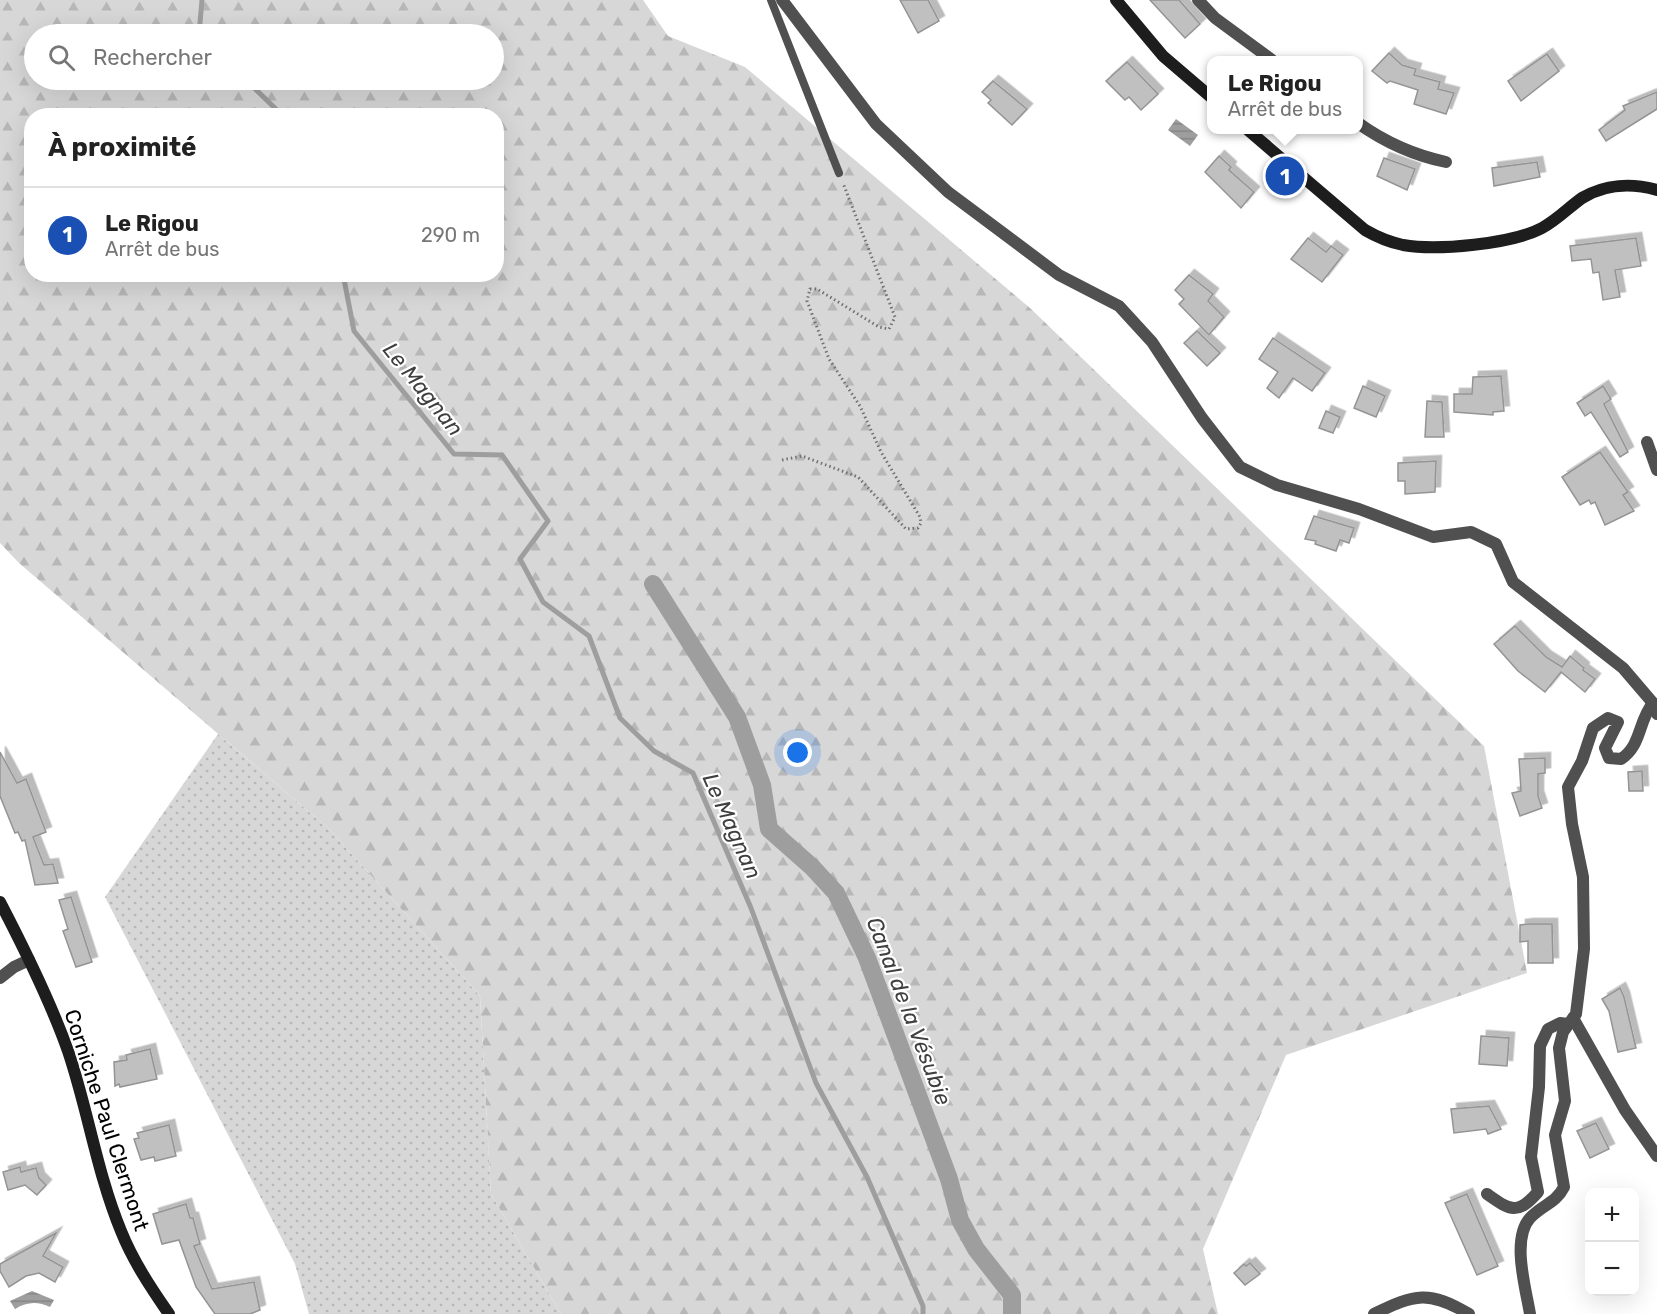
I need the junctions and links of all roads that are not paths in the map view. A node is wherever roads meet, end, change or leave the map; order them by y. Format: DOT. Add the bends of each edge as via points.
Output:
graph roads {
  1 [pos="771,0"];
  2 [pos="782,0"];
  3 [pos="1116,0"];
  4 [pos="1198,0"];
  5 [pos="1267,56"];
  6 [pos="1207,94"];
  7 [pos="1363,126"];
  8 [pos="1254,134"];
  9 [pos="1446,162"];
  10 [pos="839,173"];
  11 [pos="1657,190"];
  12 [pos="1647,442"];
  13 [pos="1657,470"];
  14 [pos="1655,709"];
  15 [pos="0,902"];
  16 [pos="29,960"];
  17 [pos="0,978"];
  18 [pos="1571,1021"];
  19 [pos="1657,1156"];
  20 [pos="1487,1194"];
  21 [pos="169,1314"];
  22 [pos="1374,1314"];
  23 [pos="1469,1314"];
  24 [pos="1530,1314"];
  1 -- 10 [label="lane"];
  2 -- 14 [label="street" via="876,124 948,192 1059,275 1119,306 1152,342 1240,467 1277,485 1359,509 1432,537 1471,532 1496,544 1513,582 1623,668"];
  3 -- 6 [label="street" via="1163,56"];
  4 -- 5 [label="street" via="1215,18"];
  7 -- 9 [label="street" via="1383,141 1420,157"];
  8 -- 11 [label="street" via="1365,230 1410,246 1442,247 1510,239 1541,229 1582,199 1606,188 1623,185"];
  12 -- 13 [label="street"];
  14 -- 18 [label="street" via="1645,713 1635,746 1621,759 1609,758 1605,748 1618,722 1608,718 1598,723 1568,788 1583,877 1584,949 1576,1014"];
  15 -- 16 [label="street, Corniche Paul Clermont"];
  16 -- 17 [label="street"];
  16 -- 21 [label="street, Corniche Paul Clermont" via="68,1052 121,1233"];
  18 -- 19 [label="street"];
  18 -- 20 [label="street" via="1548,1029 1540,1046 1531,1157 1538,1192 1515,1209 1507,1209"];
  18 -- 24 [label="street" via="1559,1048 1565,1101 1555,1135 1564,1187 1555,1201 1531,1217 1525,1226 1521,1263"];
  22 -- 23 [label="street" via="1407,1299 1432,1296"];
}
